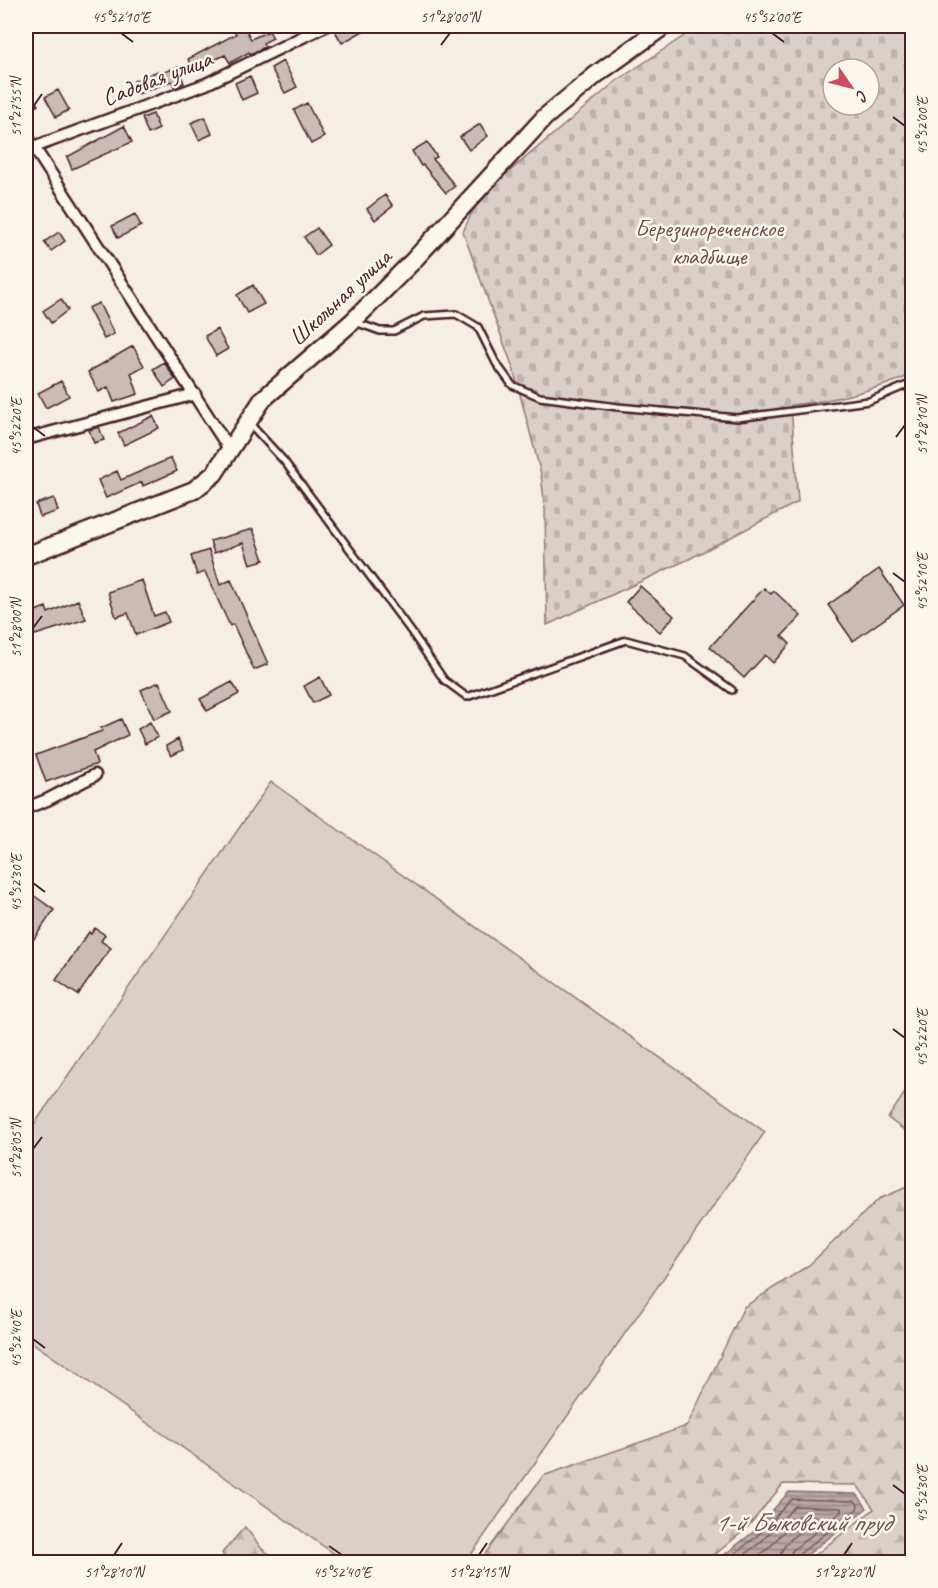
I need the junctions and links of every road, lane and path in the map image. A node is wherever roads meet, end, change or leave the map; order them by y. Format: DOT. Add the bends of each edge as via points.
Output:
graph roads {
  1 [pos="325,26"];
  2 [pos="664,26"];
  3 [pos="26,135"];
  4 [pos="34,147"];
  5 [pos="353,321"];
  6 [pos="912,383"];
  7 [pos="195,394"];
  8 [pos="249,422"];
  9 [pos="26,439"];
  10 [pos="230,450"];
  11 [pos="26,556"];
  12 [pos="732,690"];
  13 [pos="95,775"];
  14 [pos="26,808"];
  1 -- 4 [label="street, Садовая улица" via="206,84"];
  2 -- 5 [label="street, Школьная улица" via="545,117"];
  3 -- 4 [label="street"];
  4 -- 7 [label="street"];
  5 -- 6 [label="lane" via="380,331 394,330 424,316 456,314 478,327 512,385 540,397 618,407 737,417 869,401"];
  5 -- 8 [label="street, Школьная улица" via="263,399"];
  7 -- 9 [label="street"];
  7 -- 10 [label="street"];
  8 -- 10 [label="street, Школьная улица"];
  8 -- 12 [label="lane" via="284,461 444,680 467,697 626,640 685,656"];
  10 -- 11 [label="street, Школьная улица" via="214,474 194,490"];
  13 -- 14 [label="street"];
}
